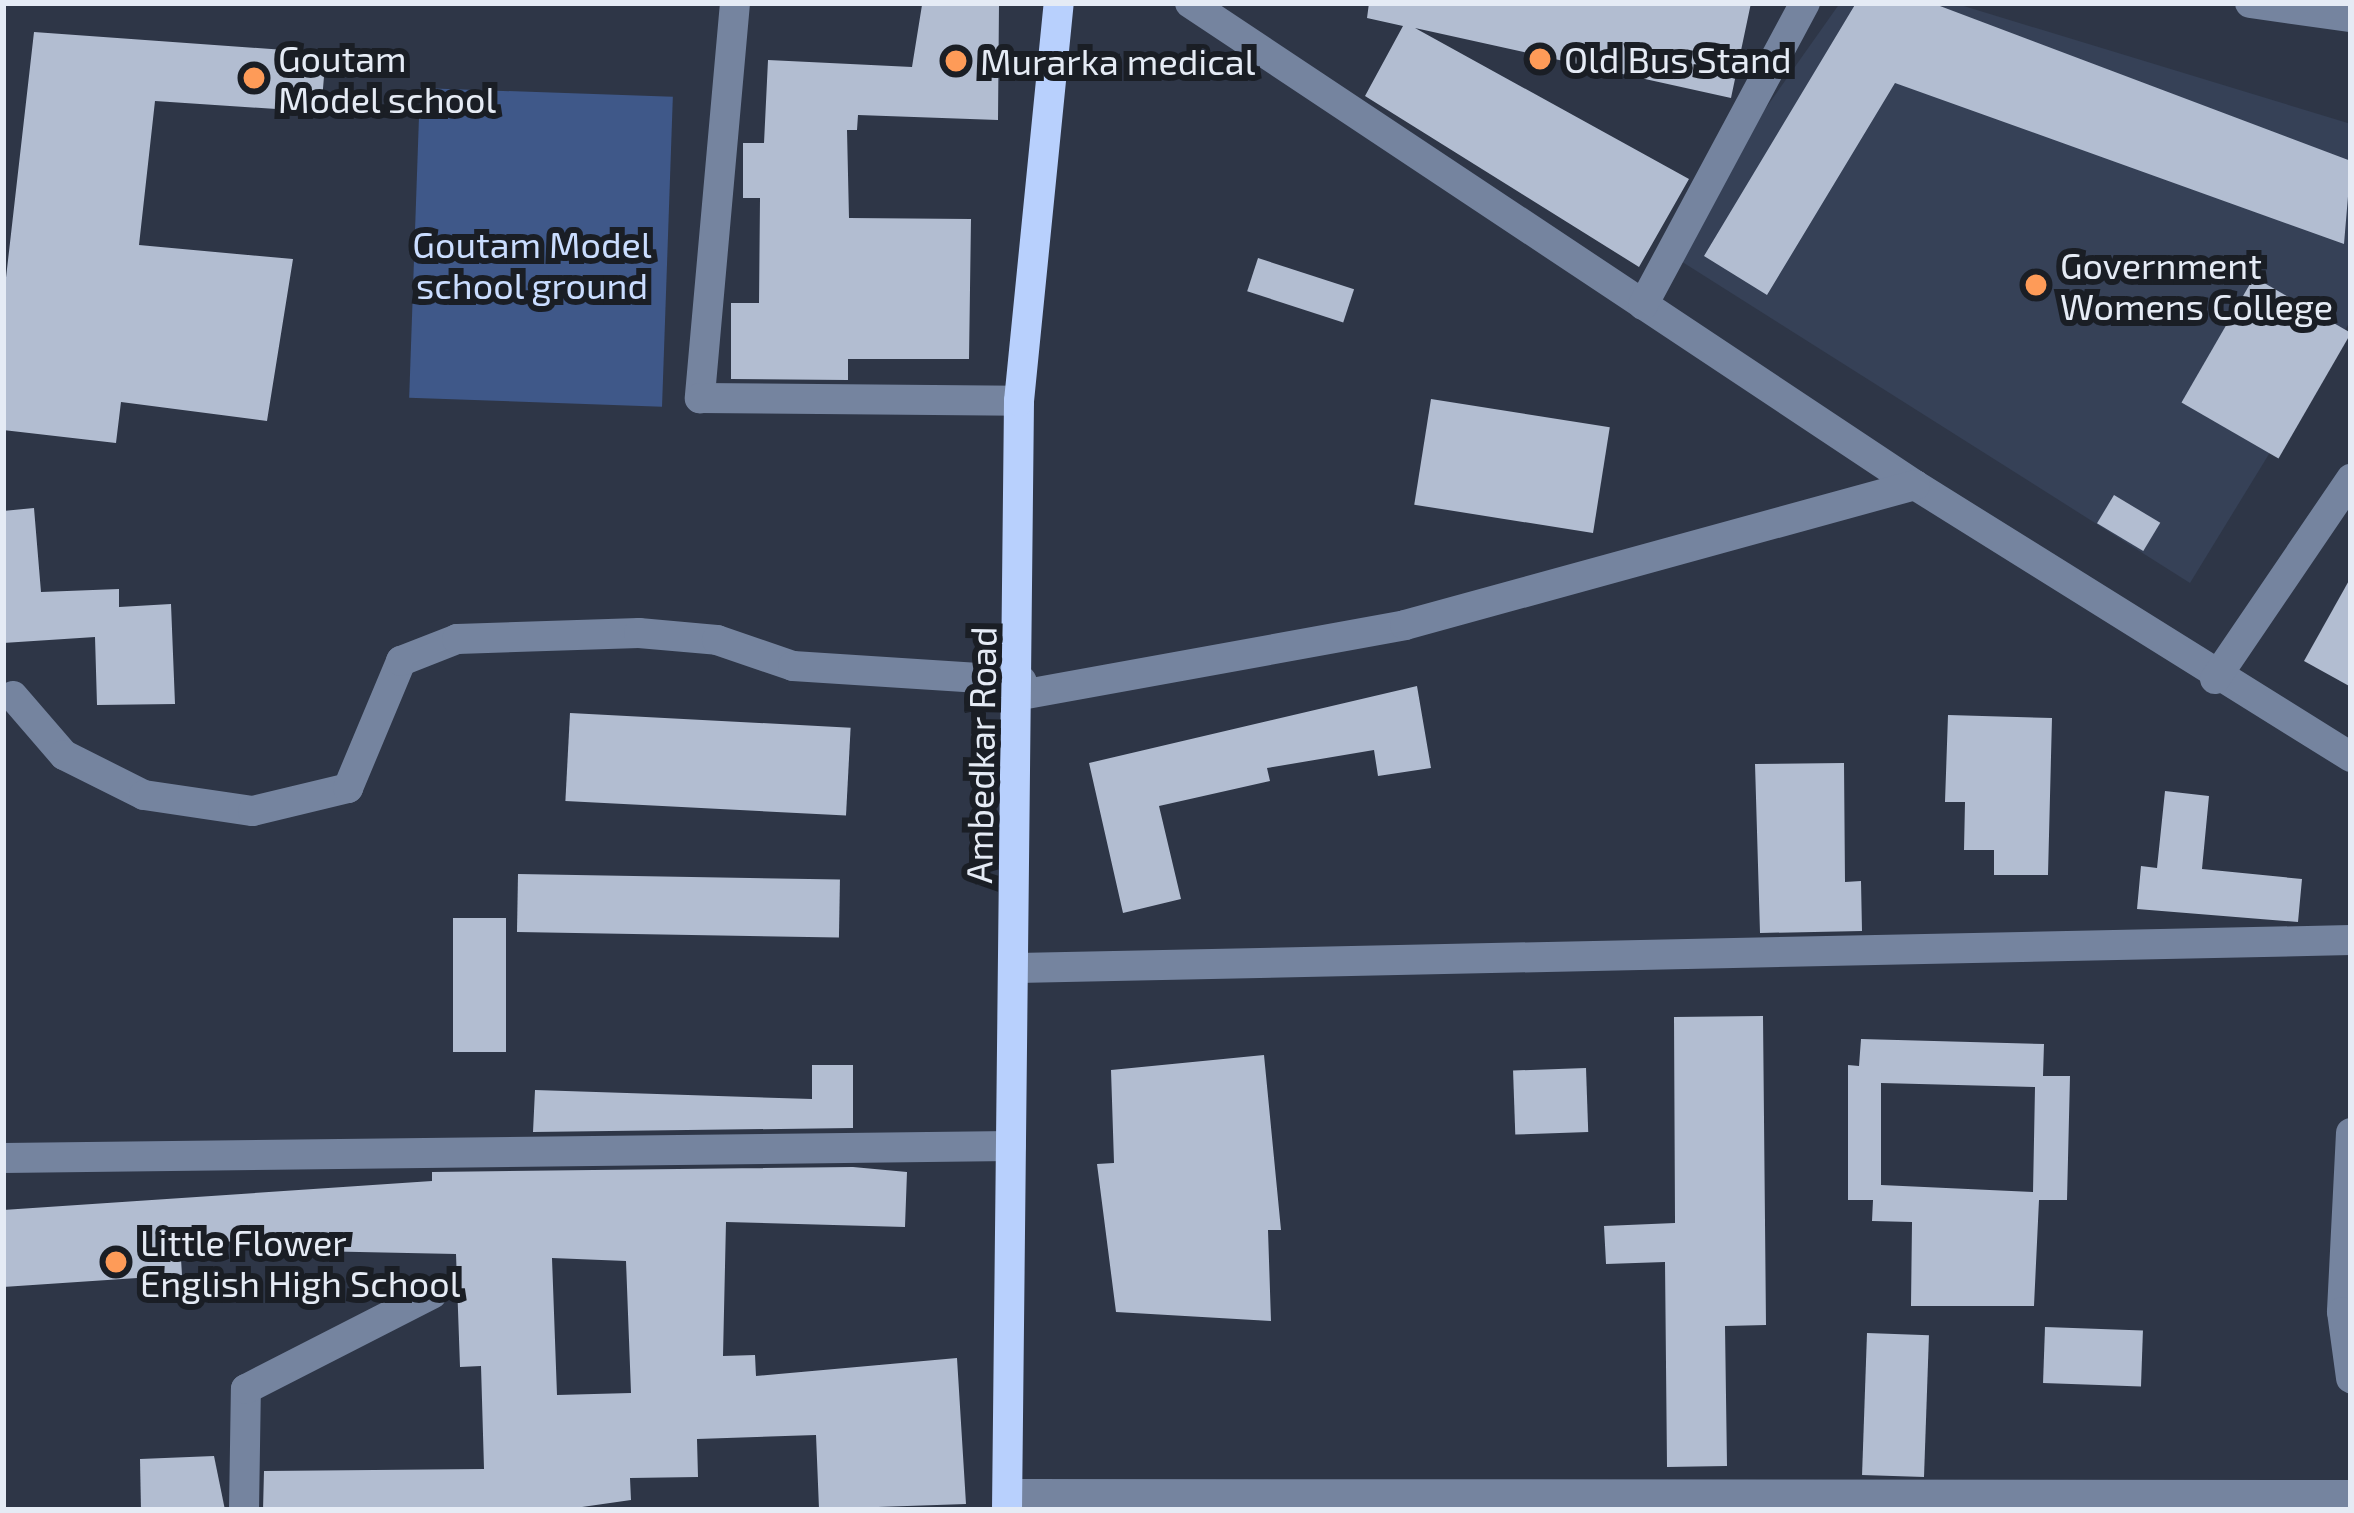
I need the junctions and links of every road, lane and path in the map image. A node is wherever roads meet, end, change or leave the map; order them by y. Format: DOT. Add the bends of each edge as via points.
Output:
graph roads {
  1 [pos="735,3"];
  2 [pos="1059,3"];
  3 [pos="1190,3"];
  4 [pos="1805,3"];
  5 [pos="2250,3"];
  6 [pos="2351,16"];
  7 [pos="1642,305"];
  8 [pos="1019,401"];
  9 [pos="2351,479"];
  10 [pos="1915,485"];
  11 [pos="2215,679"];
  12 [pos="1022,688"];
  13 [pos="13,696"];
  14 [pos="2351,757"];
  15 [pos="2351,940"];
  16 [pos="1017,968"];
  17 [pos="2351,1133"];
  18 [pos="1012,1146"];
  19 [pos="3,1158"];
  20 [pos="432,1294"];
  21 [pos="2351,1378"];
  22 [pos="2351,1495"];
  23 [pos="1008,1502"];
  24 [pos="1643,1502"];
  25 [pos="244,1510"];
  1 -- 8 [label="street" via="700,398"];
  2 -- 8 [label="main road, Ambedkar Road"];
  3 -- 7 [label="street"];
  4 -- 7 [label="street"];
  5 -- 6 [label="street"];
  7 -- 10 [label="street"];
  8 -- 12 [label="main road, Ambedkar Road"];
  9 -- 11 [label="street"];
  10 -- 11 [label="street"];
  10 -- 12 [label="street" via="1405,626"];
  11 -- 14 [label="street"];
  12 -- 13 [label="street" via="793,666 717,640 639,633 457,639 401,661 348,788 253,812 144,795 64,754"];
  12 -- 16 [label="main road, Ambedkar Road"];
  15 -- 16 [label="street"];
  16 -- 18 [label="main road, Ambedkar Road"];
  17 -- 21 [label="street" via="2342,1312"];
  18 -- 19 [label="street"];
  18 -- 23 [label="main road, Ambedkar Road"];
  20 -- 25 [label="street" via="246,1389"];
  22 -- 24 [label="street"];
  23 -- 24 [label="street"];
}
